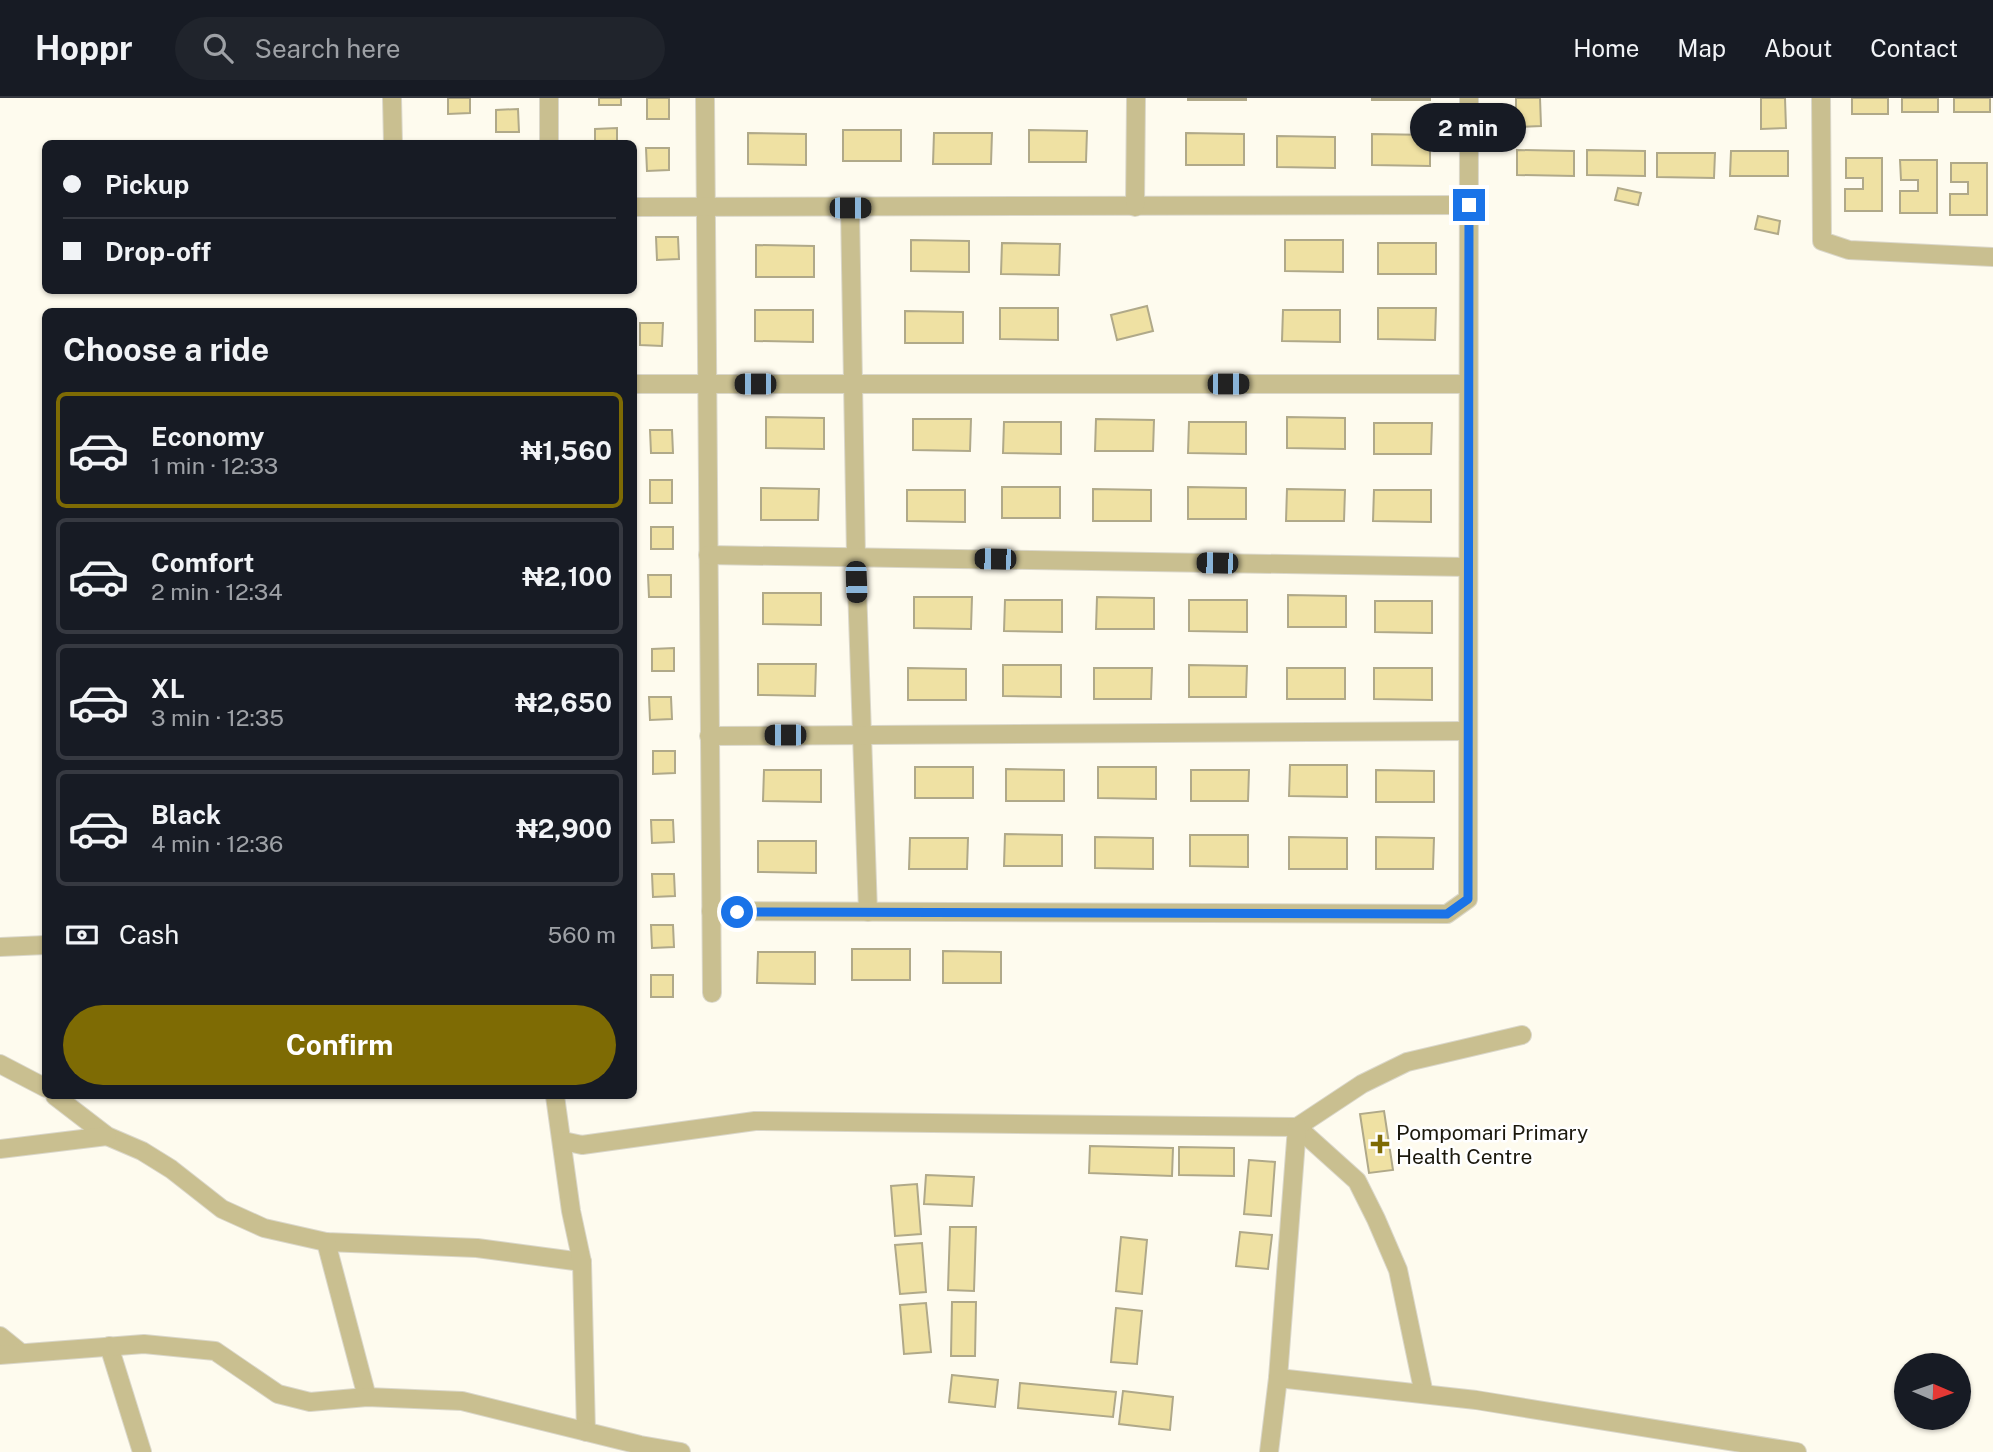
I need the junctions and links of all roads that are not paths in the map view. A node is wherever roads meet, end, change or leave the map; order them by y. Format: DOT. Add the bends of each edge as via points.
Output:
graph roads {
  1 [pos="392,98"];
  2 [pos="549,98"];
  3 [pos="705,98"];
  4 [pos="1136,98"];
  5 [pos="1469,98"];
  6 [pos="1821,98"];
  7 [pos="393,140"];
  8 [pos="549,140"];
  9 [pos="1469,205"];
  10 [pos="1135,206"];
  11 [pos="637,207"];
  12 [pos="705,208"];
  13 [pos="850,208"];
  14 [pos="1993,257"];
  15 [pos="637,384"];
  16 [pos="706,384"];
  17 [pos="851,384"];
  18 [pos="1467,384"];
  19 [pos="708,555"];
  20 [pos="856,557"];
  21 [pos="1468,567"];
  22 [pos="1468,731"];
  23 [pos="861,735"];
  24 [pos="709,736"];
  25 [pos="711,911"];
  26 [pos="868,912"];
  27 [pos="42,945"];
  28 [pos="0,947"];
  29 [pos="712,993"];
  30 [pos="1522,1035"];
  31 [pos="0,1064"];
  32 [pos="42,1086"];
  33 [pos="59,1099"];
  34 [pos="556,1099"];
  35 [pos="1297,1127"];
  36 [pos="107,1136"];
  37 [pos="563,1141"];
  38 [pos="0,1149"];
  39 [pos="326,1242"];
  40 [pos="582,1262"];
  41 [pos="0,1336"];
  42 [pos="109,1346"];
  43 [pos="21,1353"];
  44 [pos="0,1355"];
  45 [pos="1278,1378"];
  46 [pos="1424,1394"];
  47 [pos="367,1397"];
  48 [pos="586,1432"];
  49 [pos="142,1452"];
  50 [pos="681,1452"];
  51 [pos="1269,1452"];
  52 [pos="1797,1452"];
  1 -- 7 [label="street"];
  2 -- 8 [label="street"];
  3 -- 12 [label="street"];
  4 -- 10 [label="street"];
  5 -- 9 [label="street"];
  6 -- 14 [label="street" via="1822,241 1849,250"];
  9 -- 10 [label="street"];
  9 -- 18 [label="street"];
  10 -- 13 [label="street"];
  11 -- 12 [label="street"];
  12 -- 13 [label="street"];
  12 -- 16 [label="street"];
  13 -- 17 [label="street"];
  15 -- 16 [label="street"];
  16 -- 17 [label="street"];
  16 -- 19 [label="street"];
  17 -- 18 [label="street"];
  17 -- 20 [label="street"];
  18 -- 21 [label="street"];
  19 -- 20 [label="street"];
  19 -- 24 [label="street"];
  20 -- 21 [label="street"];
  20 -- 23 [label="street"];
  21 -- 22 [label="street"];
  22 -- 23 [label="street"];
  22 -- 26 [label="street" via="1468,899 1447,914"];
  23 -- 24 [label="street"];
  23 -- 26 [label="street"];
  24 -- 25 [label="street"];
  25 -- 26 [label="street"];
  25 -- 29 [label="street"];
  27 -- 28 [label="street"];
  30 -- 35 [label="street" via="1406,1062 1362,1084"];
  31 -- 32 [label="street"];
  33 -- 36 [label="street"];
  34 -- 37 [label="street"];
  35 -- 37 [label="street" via="755,1121 582,1145"];
  35 -- 45 [label="street"];
  35 -- 46 [label="street" via="1357,1181 1376,1219 1398,1270"];
  36 -- 38 [label="street"];
  36 -- 39 [label="street" via="171,1169 222,1209 264,1228"];
  37 -- 40 [label="street"];
  39 -- 40 [label="street" via="477,1248"];
  39 -- 47 [label="street"];
  40 -- 48 [label="street"];
  41 -- 43 [label="street"];
  42 -- 43 [label="street"];
  42 -- 47 [label="street" via="144,1344 215,1351 278,1394 310,1402"];
  42 -- 49 [label="street"];
  43 -- 44 [label="street"];
  45 -- 46 [label="street"];
  45 -- 51 [label="street"];
  46 -- 52 [label="street"];
  47 -- 48 [label="street" via="462,1401"];
  48 -- 50 [label="street"];
}
